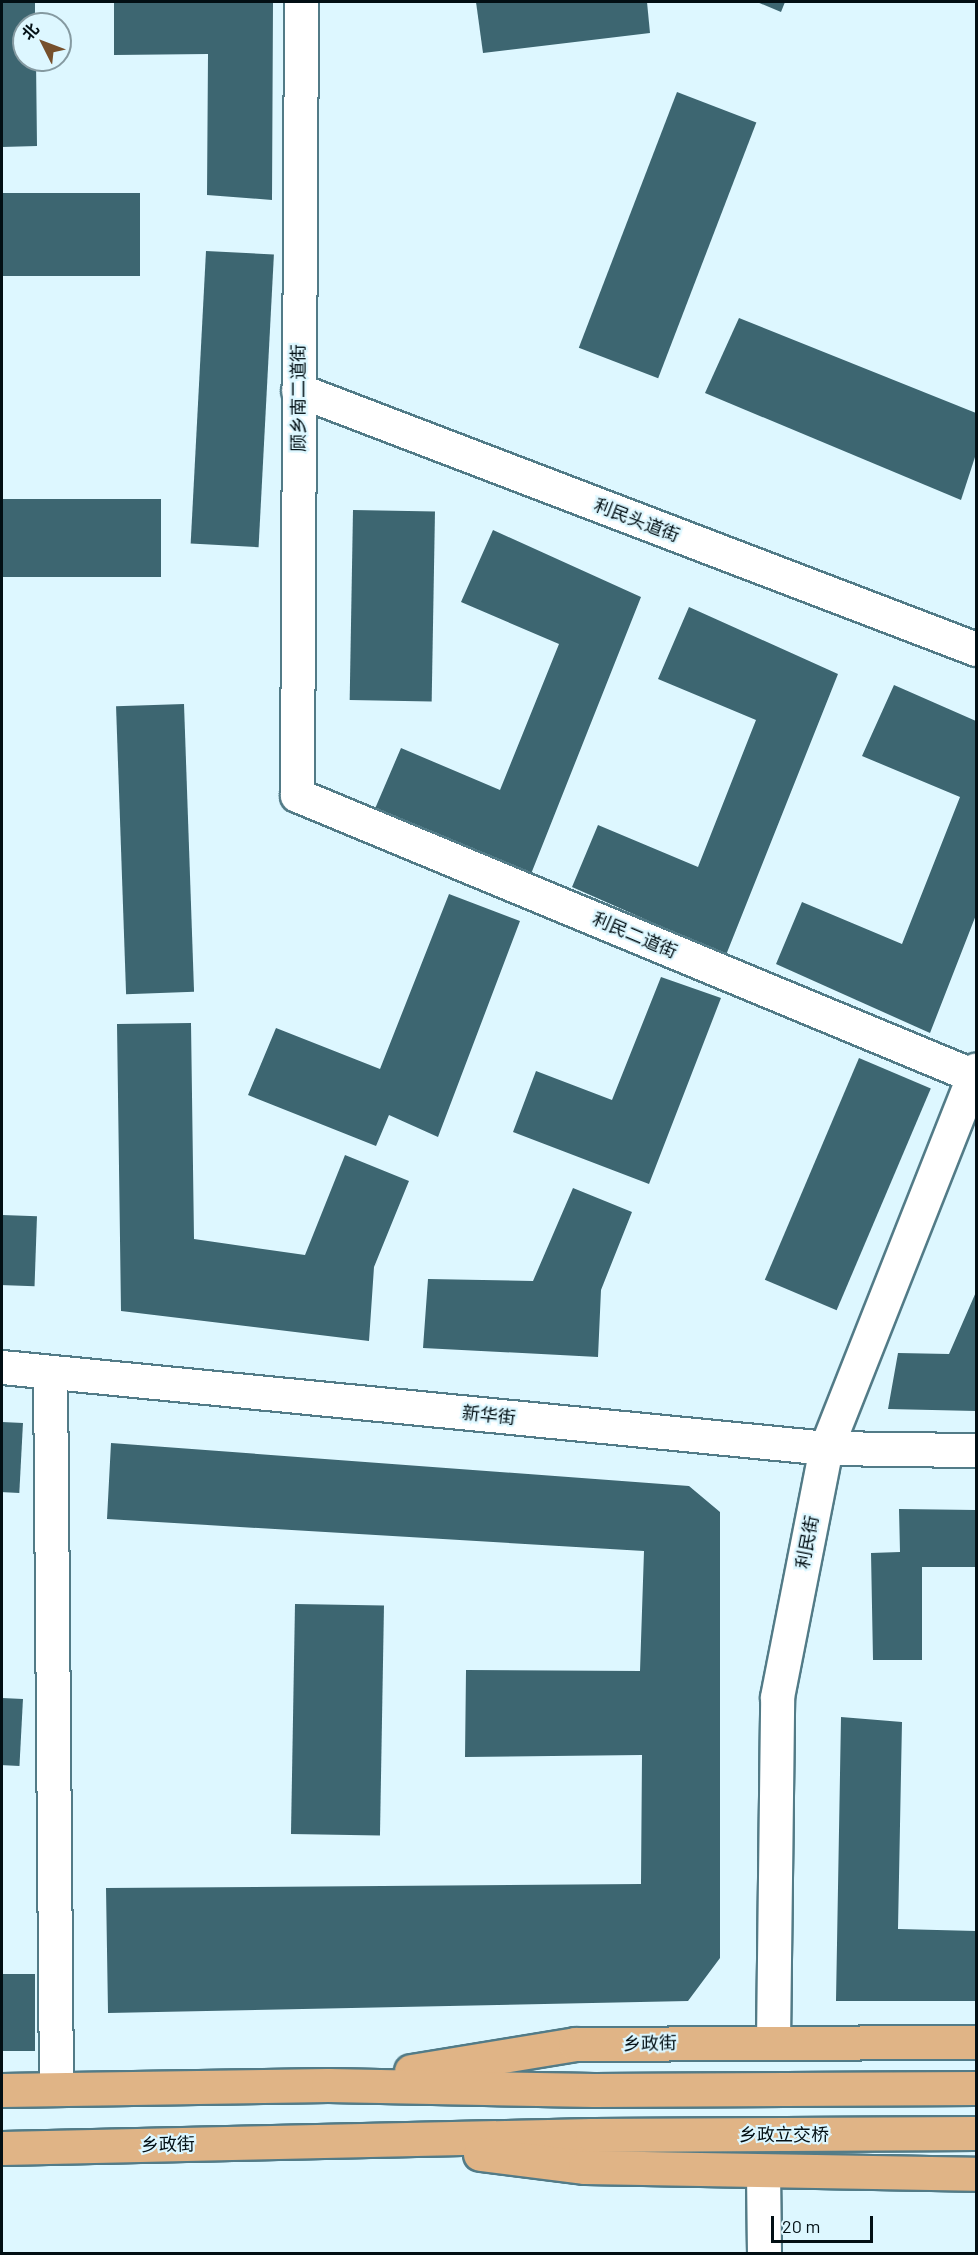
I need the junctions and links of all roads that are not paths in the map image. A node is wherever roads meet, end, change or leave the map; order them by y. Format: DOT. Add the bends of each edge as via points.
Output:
graph roads {
  1 [pos="301,2"];
  2 [pos="298,390"];
  3 [pos="976,649"];
  4 [pos="297,795"];
  5 [pos="975,1073"];
  6 [pos="2,1367"];
  7 [pos="50,1372"];
  8 [pos="826,1448"];
  9 [pos="976,1450"];
  10 [pos="773,2042"];
  11 [pos="976,2042"];
  12 [pos="328,2085"];
  13 [pos="57,2088"];
  14 [pos="976,2088"];
  15 [pos="2,2090"];
  16 [pos="976,2133"];
  17 [pos="592,2135"];
  18 [pos="371,2140"];
  19 [pos="2,2148"];
  20 [pos="764,2171"];
  21 [pos="976,2174"];
  22 [pos="764,2253"];
  1 -- 2 [label="street, 顾乡南二道街"];
  2 -- 3 [label="street, 利民头道街"];
  2 -- 4 [label="street, 顾乡南二道街"];
  4 -- 5 [label="street, 利民二道街"];
  5 -- 8 [label="street, 利民街"];
  6 -- 7 [label="street, 新华街"];
  7 -- 8 [label="street, 新华街"];
  7 -- 13 [label="street"];
  8 -- 9 [label="street, 新华街"];
  8 -- 10 [label="street, 利民街" via="777,1697"];
  10 -- 11 [label="main road, 乡政街"];
  10 -- 12 [label="main road, 乡政街" via="575,2044"];
  12 -- 13 [label="main road, 乡政街"];
  12 -- 14 [label="main road, 乡政街" via="594,2090"];
  13 -- 15 [label="main road, 乡政街"];
  16 -- 17 [label="main road, 乡政立交桥"];
  17 -- 18 [label="main road, 乡政街"];
  18 -- 19 [label="main road, 乡政街"];
  18 -- 20 [label="main road, 乡政街" via="585,2167"];
  20 -- 21 [label="main road, 乡政街"];
  20 -- 22 [label="street"];
}
